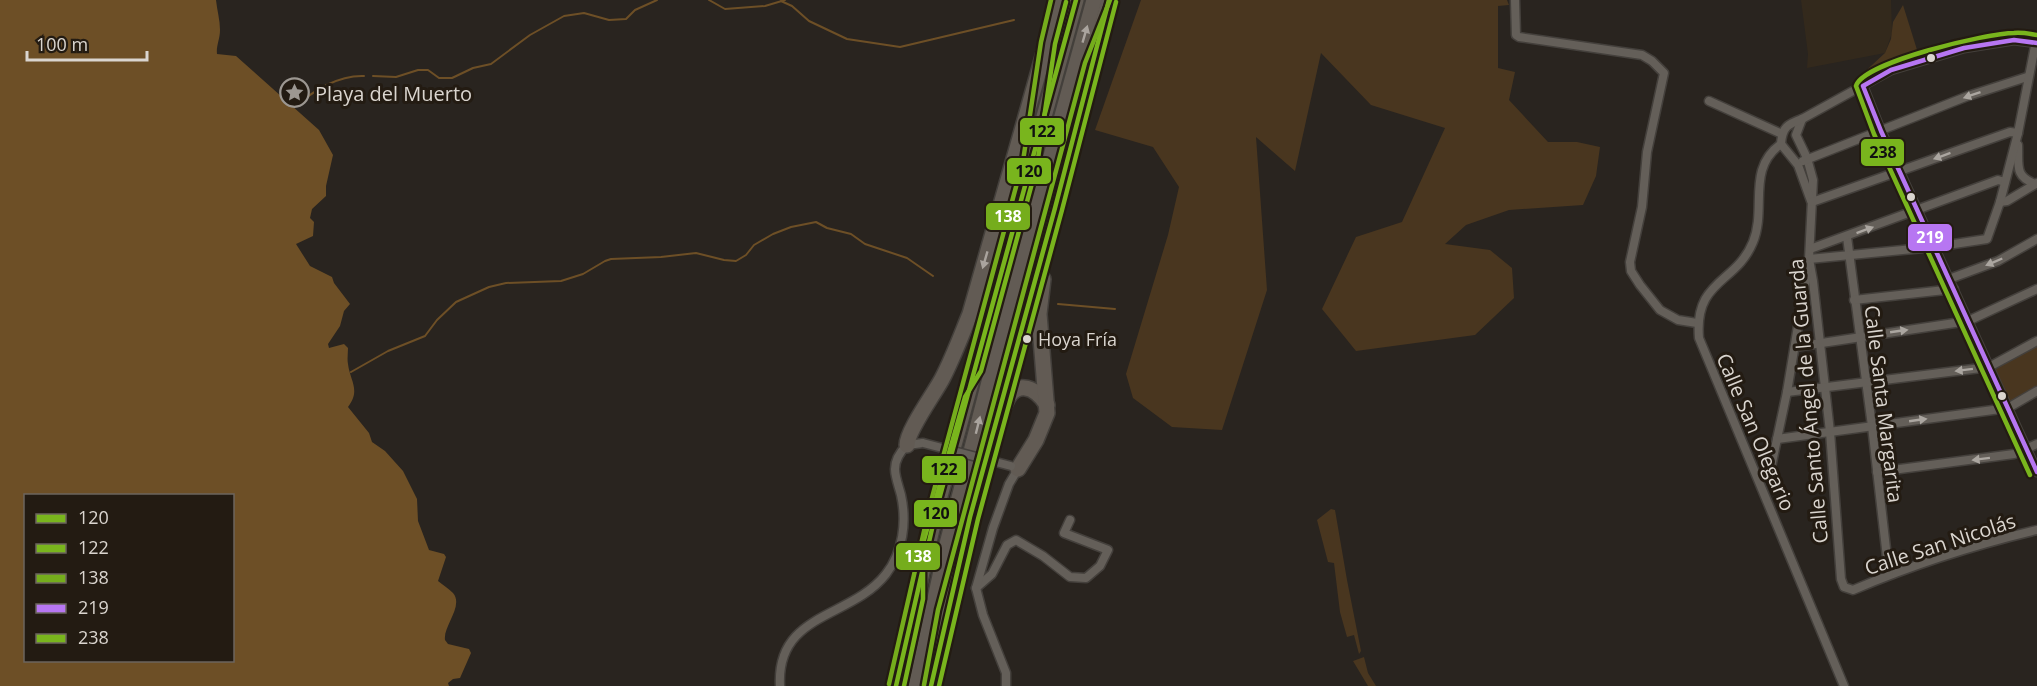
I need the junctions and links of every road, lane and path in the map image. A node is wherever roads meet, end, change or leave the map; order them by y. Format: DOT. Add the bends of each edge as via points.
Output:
graph roads {
  1 [pos="1059,0"];
  2 [pos="1076,0"];
  3 [pos="1094,0"];
  4 [pos="1109,0"];
  5 [pos="1118,0"];
  6 [pos="1515,0"];
  7 [pos="2037,41"];
  8 [pos="1048,43"];
  9 [pos="1092,65"];
  10 [pos="2027,77"];
  11 [pos="1863,86"];
  12 [pos="1708,101"];
  13 [pos="1803,120"];
  14 [pos="1881,131"];
  15 [pos="1784,132"];
  16 [pos="2018,132"];
  17 [pos="1796,135"];
  18 [pos="1781,144"];
  19 [pos="1807,158"];
  20 [pos="1030,163"];
  21 [pos="1798,165"];
  22 [pos="1899,172"];
  23 [pos="2005,182"];
  24 [pos="2036,184"];
  25 [pos="1812,202"];
  26 [pos="2000,202"];
  27 [pos="1917,211"];
  28 [pos="1047,237"];
  29 [pos="1847,237"];
  30 [pos="2037,239"];
  31 [pos="1934,247"];
  32 [pos="1810,249"];
  33 [pos="1849,254"];
  34 [pos="1809,260"];
  35 [pos="1949,279"];
  36 [pos="1954,289"];
  37 [pos="2037,289"];
  38 [pos="1803,298"];
  39 [pos="1815,298"];
  40 [pos="1854,300"];
  41 [pos="1968,321"];
  42 [pos="1697,323"];
  43 [pos="1860,337"];
  44 [pos="2037,341"];
  45 [pos="1821,343"];
  46 [pos="1795,347"];
  47 [pos="1989,366"];
  48 [pos="1866,382"];
  49 [pos="1825,386"];
  50 [pos="1787,392"];
  51 [pos="2037,392"];
  52 [pos="1047,405"];
  53 [pos="2008,408"];
  54 [pos="1872,426"];
  55 [pos="1830,432"];
  56 [pos="1777,439"];
  57 [pos="990,442"];
  58 [pos="2037,444"];
  59 [pos="907,445"];
  60 [pos="2027,450"];
  61 [pos="1014,467"];
  62 [pos="1770,471"];
  63 [pos="1877,472"];
  64 [pos="2037,472"];
  65 [pos="1070,520"];
  66 [pos="2037,530"];
  67 [pos="1889,575"];
  68 [pos="976,588"];
  69 [pos="1853,590"];
  70 [pos="780,686"];
  71 [pos="896,686"];
  72 [pos="916,686"];
  73 [pos="930,686"];
  74 [pos="1006,686"];
  75 [pos="1844,686"];
  1 -- 8 [label="highway"];
  2 -- 20 [label="highway"];
  72 -- 3 [label="highway, one-way" via="994,359"];
  4 -- 9 [label="highway"];
  5 -- 9 [label="highway"];
  6 -- 42 [label="street" via="1515,29 1519,37 1642,55 1664,74 1647,152 1630,271 1660,310 1678,320"];
  7 -- 10 [label="street"];
  7 -- 11 [label="street" via="2014,40 1964,48 1891,70"];
  8 -- 20 [label="highway"];
  8 -- 59 [label="highway, one-way" via="970,314 952,359 908,436"];
  9 -- 28 [label="highway"];
  10 -- 14 [label="street, one-way"];
  10 -- 16 [label="street"];
  11 -- 13 [label="street"];
  11 -- 14 [label="street"];
  12 -- 15 [label="street"];
  13 -- 15 [label="street" via="1789,124"];
  13 -- 17 [label="street"];
  14 -- 19 [label="street"];
  14 -- 22 [label="street"];
  15 -- 17 [label="street"];
  15 -- 18 [label="street"];
  16 -- 22 [label="street, one-way"];
  16 -- 23 [label="street"];
  16 -- 24 [label="street" via="2019,174"];
  17 -- 19 [label="street, Calle Santo Ángel de la Guarda"];
  18 -- 21 [label="street, Calle Santo Ángel de la Guarda"];
  18 -- 42 [label="street" via="1772,150 1762,169 1750,250 1706,297"];
  19 -- 21 [label="street"];
  19 -- 25 [label="street, Calle Santo Ángel de la Guarda" via="1813,180"];
  20 -- 71 [label="highway" via="937,507"];
  21 -- 25 [label="street, Calle Santo Ángel de la Guarda"];
  22 -- 25 [label="street"];
  22 -- 27 [label="street"];
  23 -- 26 [label="street"];
  23 -- 27 [label="street" via="1998,180"];
  24 -- 26 [label="street"];
  25 -- 32 [label="street, Calle Santo Ángel de la Guarda"];
  26 -- 31 [label="street" via="1987,239"];
  29 -- 27 [label="street, one-way"];
  27 -- 31 [label="street"];
  28 -- 52 [label="highway" via="1039,314"];
  28 -- 57 [label="highway"];
  29 -- 32 [label="street"];
  29 -- 33 [label="street, Calle Santa Margarita"];
  30 -- 35 [label="street, one-way" via="1998,261"];
  31 -- 33 [label="street"];
  31 -- 35 [label="street"];
  32 -- 34 [label="street, Calle Santo Ángel de la Guarda"];
  33 -- 34 [label="street"];
  33 -- 40 [label="street, Calle Santa Margarita"];
  34 -- 38 [label="street, Calle San Olegario"];
  34 -- 39 [label="street, Calle Santo Ángel de la Guarda"];
  35 -- 36 [label="street"];
  36 -- 40 [label="street"];
  36 -- 41 [label="street"];
  37 -- 41 [label="street"];
  38 -- 39 [label="street"];
  38 -- 46 [label="street, Calle San Olegario"];
  39 -- 45 [label="street, Calle Santo Ángel de la Guarda"];
  40 -- 43 [label="street, Calle Santa Margarita"];
  43 -- 41 [label="street, one-way"];
  41 -- 47 [label="street"];
  42 -- 75 [label="street, Calle San Olegario" via="1698,338"];
  43 -- 45 [label="street"];
  43 -- 48 [label="street, Calle Santa Margarita"];
  44 -- 47 [label="street"];
  45 -- 46 [label="street"];
  45 -- 49 [label="street, Calle Santo Ángel de la Guarda"];
  46 -- 50 [label="street, Calle San Olegario"];
  47 -- 48 [label="street, one-way"];
  47 -- 53 [label="street"];
  48 -- 49 [label="street"];
  48 -- 54 [label="street, Calle Santa Margarita"];
  49 -- 50 [label="street"];
  49 -- 55 [label="street, Calle Santo Ángel de la Guarda"];
  50 -- 56 [label="street, Calle San Olegario"];
  51 -- 53 [label="street"];
  52 -- 57 [label="highway" via="1030,388 1016,390 1008,396"];
  52 -- 61 [label="highway" via="1041,430"];
  54 -- 53 [label="street, one-way"];
  53 -- 60 [label="street"];
  54 -- 55 [label="street"];
  54 -- 63 [label="street, Calle Santa Margarita"];
  55 -- 56 [label="street"];
  55 -- 69 [label="street, Calle Santo Ángel de la Guarda" via="1841,579 1844,587"];
  56 -- 62 [label="street, Calle San Olegario"];
  57 -- 73 [label="highway" via="945,612"];
  58 -- 60 [label="street"];
  59 -- 61 [label="street, bridge" via="923,442"];
  59 -- 70 [label="street" via="895,467 904,521 893,562 868,591 813,621 791,641 784,651"];
  60 -- 63 [label="street, one-way"];
  60 -- 64 [label="street"];
  61 -- 68 [label="street"];
  63 -- 67 [label="street, Calle Santa Margarita"];
  65 -- 68 [label="street" via="1064,533 1108,550 1100,566 1086,578 1070,577 1016,540 1007,545 992,574"];
  66 -- 67 [label="street, Calle San Nicolás"];
  67 -- 69 [label="street, Calle San Nicolás"];
  68 -- 74 [label="street" via="1006,673"];
}
